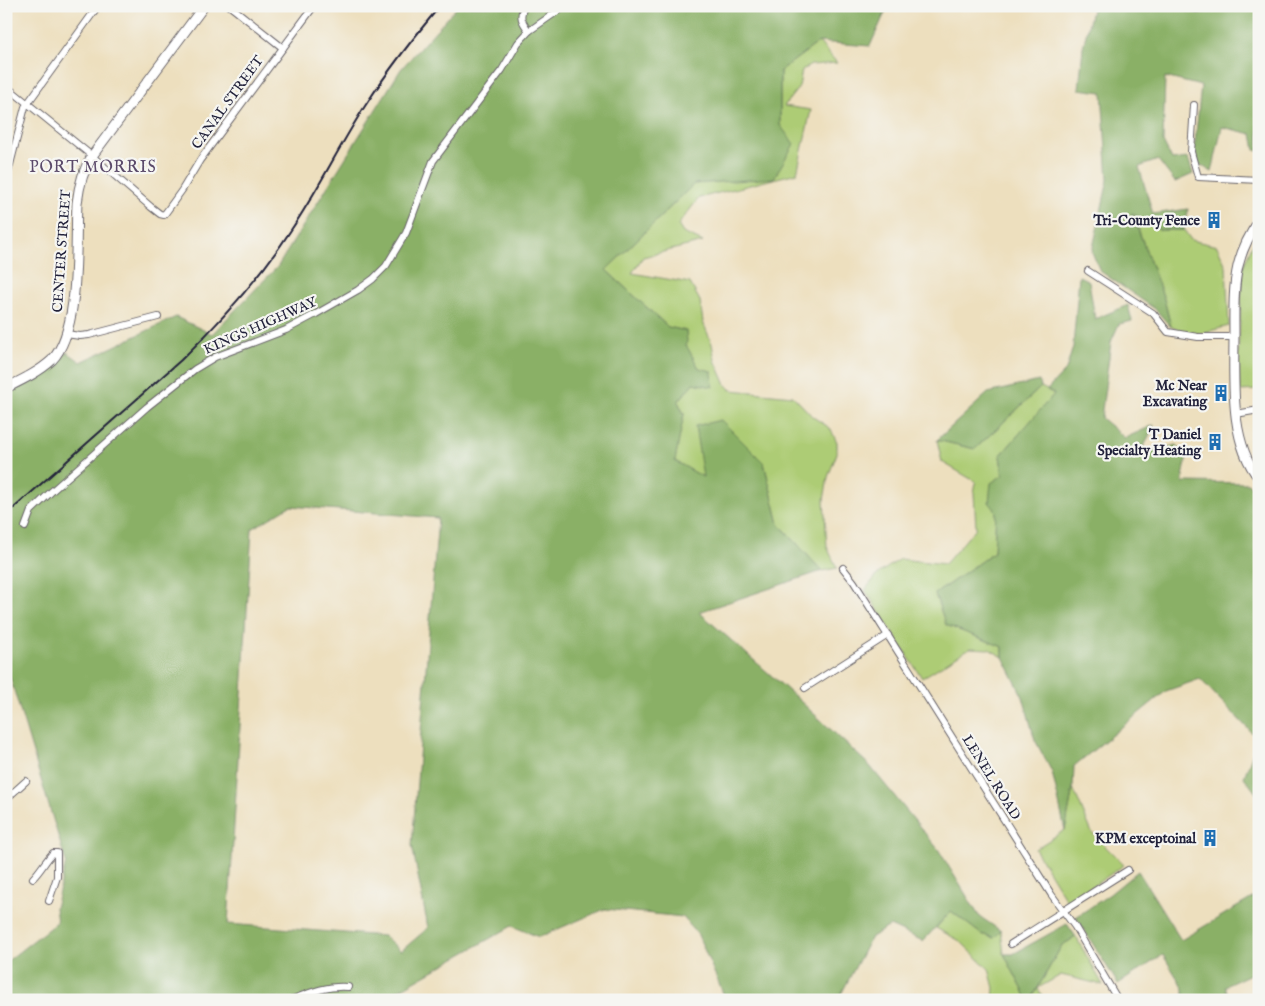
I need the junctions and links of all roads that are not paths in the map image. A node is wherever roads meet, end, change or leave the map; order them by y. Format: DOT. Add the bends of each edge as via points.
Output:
graph roads {
  1 [pos="98,6"];
  2 [pos="204,6"];
  3 [pos="230,6"];
  4 [pos="314,6"];
  5 [pos="525,6"];
  6 [pos="565,6"];
  7 [pos="1176,6"];
  8 [pos="1202,7"];
  9 [pos="528,32"];
  10 [pos="283,48"];
  11 [pos="6,86"];
  12 [pos="28,104"];
  13 [pos="1194,105"];
  14 [pos="92,156"];
  15 [pos="6,180"];
  16 [pos="1259,180"];
  17 [pos="1259,221"];
  18 [pos="1088,271"];
  19 [pos="158,317"];
  20 [pos="66,334"];
  21 [pos="1234,337"];
  22 [pos="6,388"];
  23 [pos="1259,410"];
  24 [pos="1236,414"];
  25 [pos="1259,478"];
  26 [pos="26,527"];
  27 [pos="843,568"];
  28 [pos="888,635"];
  29 [pos="805,688"];
  30 [pos="26,781"];
  31 [pos="6,799"];
  32 [pos="1128,870"];
  33 [pos="33,878"];
  34 [pos="49,901"];
  35 [pos="1063,910"];
  36 [pos="1011,944"];
  37 [pos="348,987"];
  38 [pos="290,1000"];
  39 [pos="1118,1000"];
  1 -- 12 [label="street"];
  2 -- 14 [label="main road, CENTER STREET"];
  3 -- 10 [label="street"];
  4 -- 10 [label="street, CANAL STREET"];
  5 -- 9 [label="street" via="521,19"];
  6 -- 9 [label="street, KINGS HIGHWAY"];
  7 -- 8 [label="street"];
  9 -- 26 [label="street, KINGS HIGHWAY" via="433,162 406,233 386,266 358,290 316,314 286,330 215,357 195,370 147,407 52,491 31,511"];
  10 -- 14 [label="street, CANAL STREET" via="200,160 164,215"];
  11 -- 12 [label="street"];
  12 -- 14 [label="street"];
  12 -- 15 [label="street"];
  13 -- 16 [label="street" via="1191,152 1198,177"];
  14 -- 20 [label="main road, CENTER STREET" via="78,190 73,298"];
  17 -- 21 [label="main road" via="1243,249 1238,267"];
  18 -- 21 [label="street" via="1153,313 1168,332 1198,338"];
  19 -- 20 [label="street" via="89,335"];
  20 -- 22 [label="main road, CENTER STREET" via="53,359"];
  21 -- 24 [label="main road"];
  23 -- 24 [label="street"];
  24 -- 25 [label="main road" via="1245,455"];
  27 -- 28 [label="street, LENEL ROAD"];
  28 -- 29 [label="street"];
  28 -- 35 [label="street, LENEL ROAD"];
  30 -- 31 [label="street"];
  32 -- 35 [label="street"];
  33 -- 34 [label="street" via="50,856 57,853 57,877"];
  35 -- 36 [label="street"];
  35 -- 39 [label="street, LENEL ROAD"];
  37 -- 38 [label="street" via="324,988"];
}
